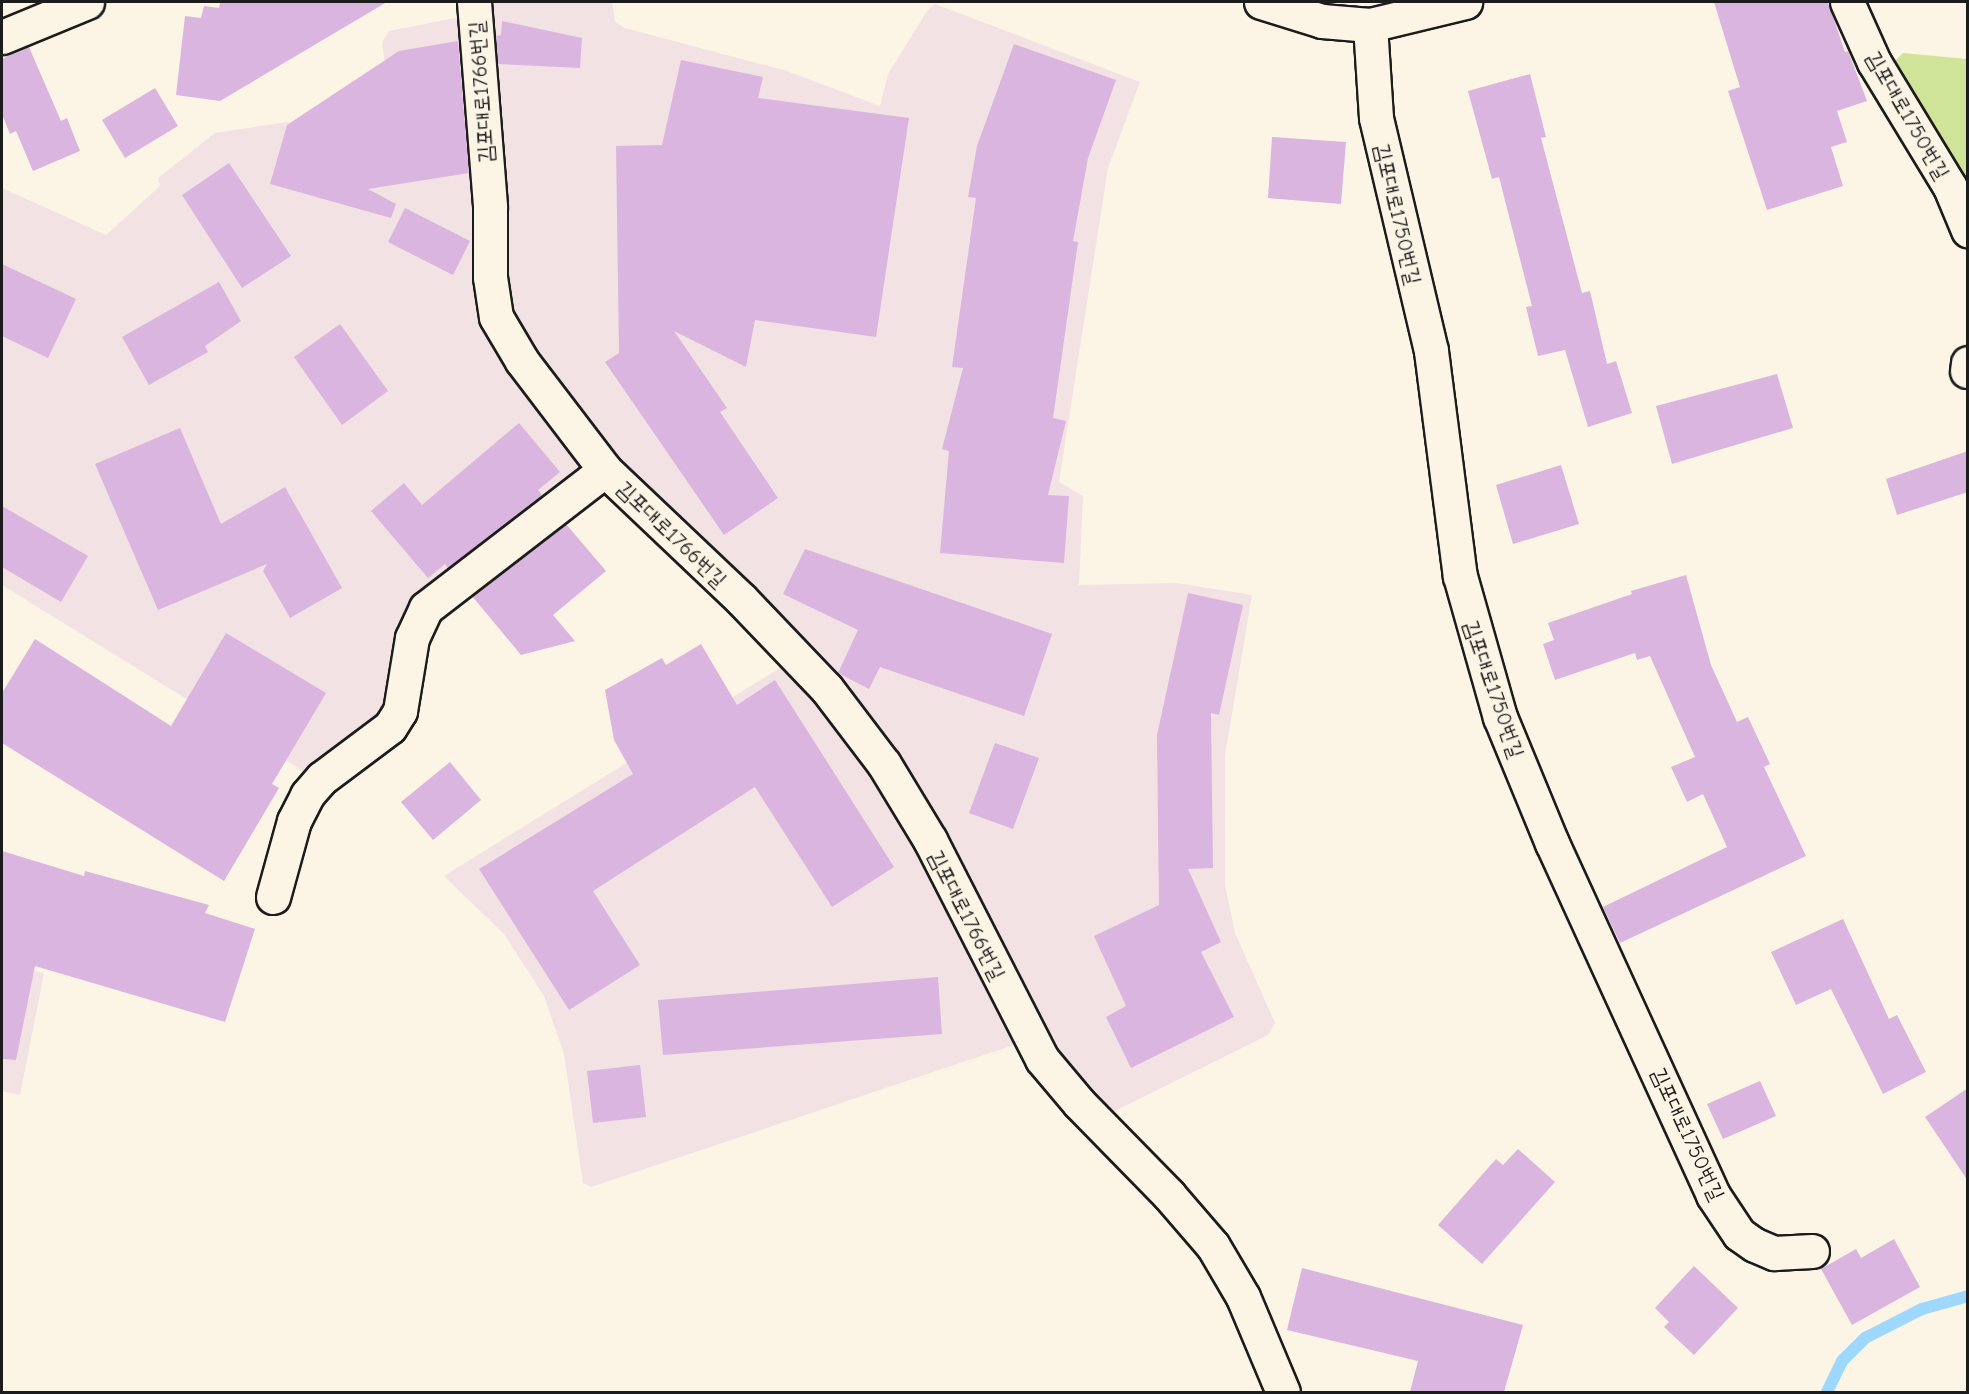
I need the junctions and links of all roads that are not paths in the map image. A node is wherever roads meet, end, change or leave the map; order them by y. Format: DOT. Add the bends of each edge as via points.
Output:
graph roads {
  1 [pos="87,2"];
  2 [pos="474,2"];
  3 [pos="1261,2"];
  4 [pos="1465,2"];
  5 [pos="1848,2"];
  6 [pos="1370,25"];
  7 [pos="2,37"];
  8 [pos="1968,230"];
  9 [pos="1968,363"];
  10 [pos="1967,371"];
  11 [pos="605,470"];
  12 [pos="273,897"];
  13 [pos="1812,1251"];
  14 [pos="1283,1392"];
  1 -- 7 [label="lane"];
  2 -- 11 [label="lane, 김포대로1766번길" via="490,207 490,277 496,317 522,361"];
  3 -- 6 [label="lane" via="1322,21"];
  4 -- 6 [label="lane"];
  5 -- 8 [label="lane, 김포대로1750번길" via="1874,62 1950,187"];
  6 -- 13 [label="lane, 김포대로1750번길" via="1376,118 1431,351 1460,576 1500,717 1552,843 1713,1195 1739,1234 1755,1245 1774,1253"];
  9 -- 10 [label="lane"];
  11 -- 12 [label="lane, 김포대로1766번길" via="426,608 412,638 400,711 390,727 322,778 307,795 294,821"];
  11 -- 14 [label="lane, 김포대로1766번길" via="741,599 827,689 884,764 930,840 1042,1059 1213,1246 1244,1297"];
}
